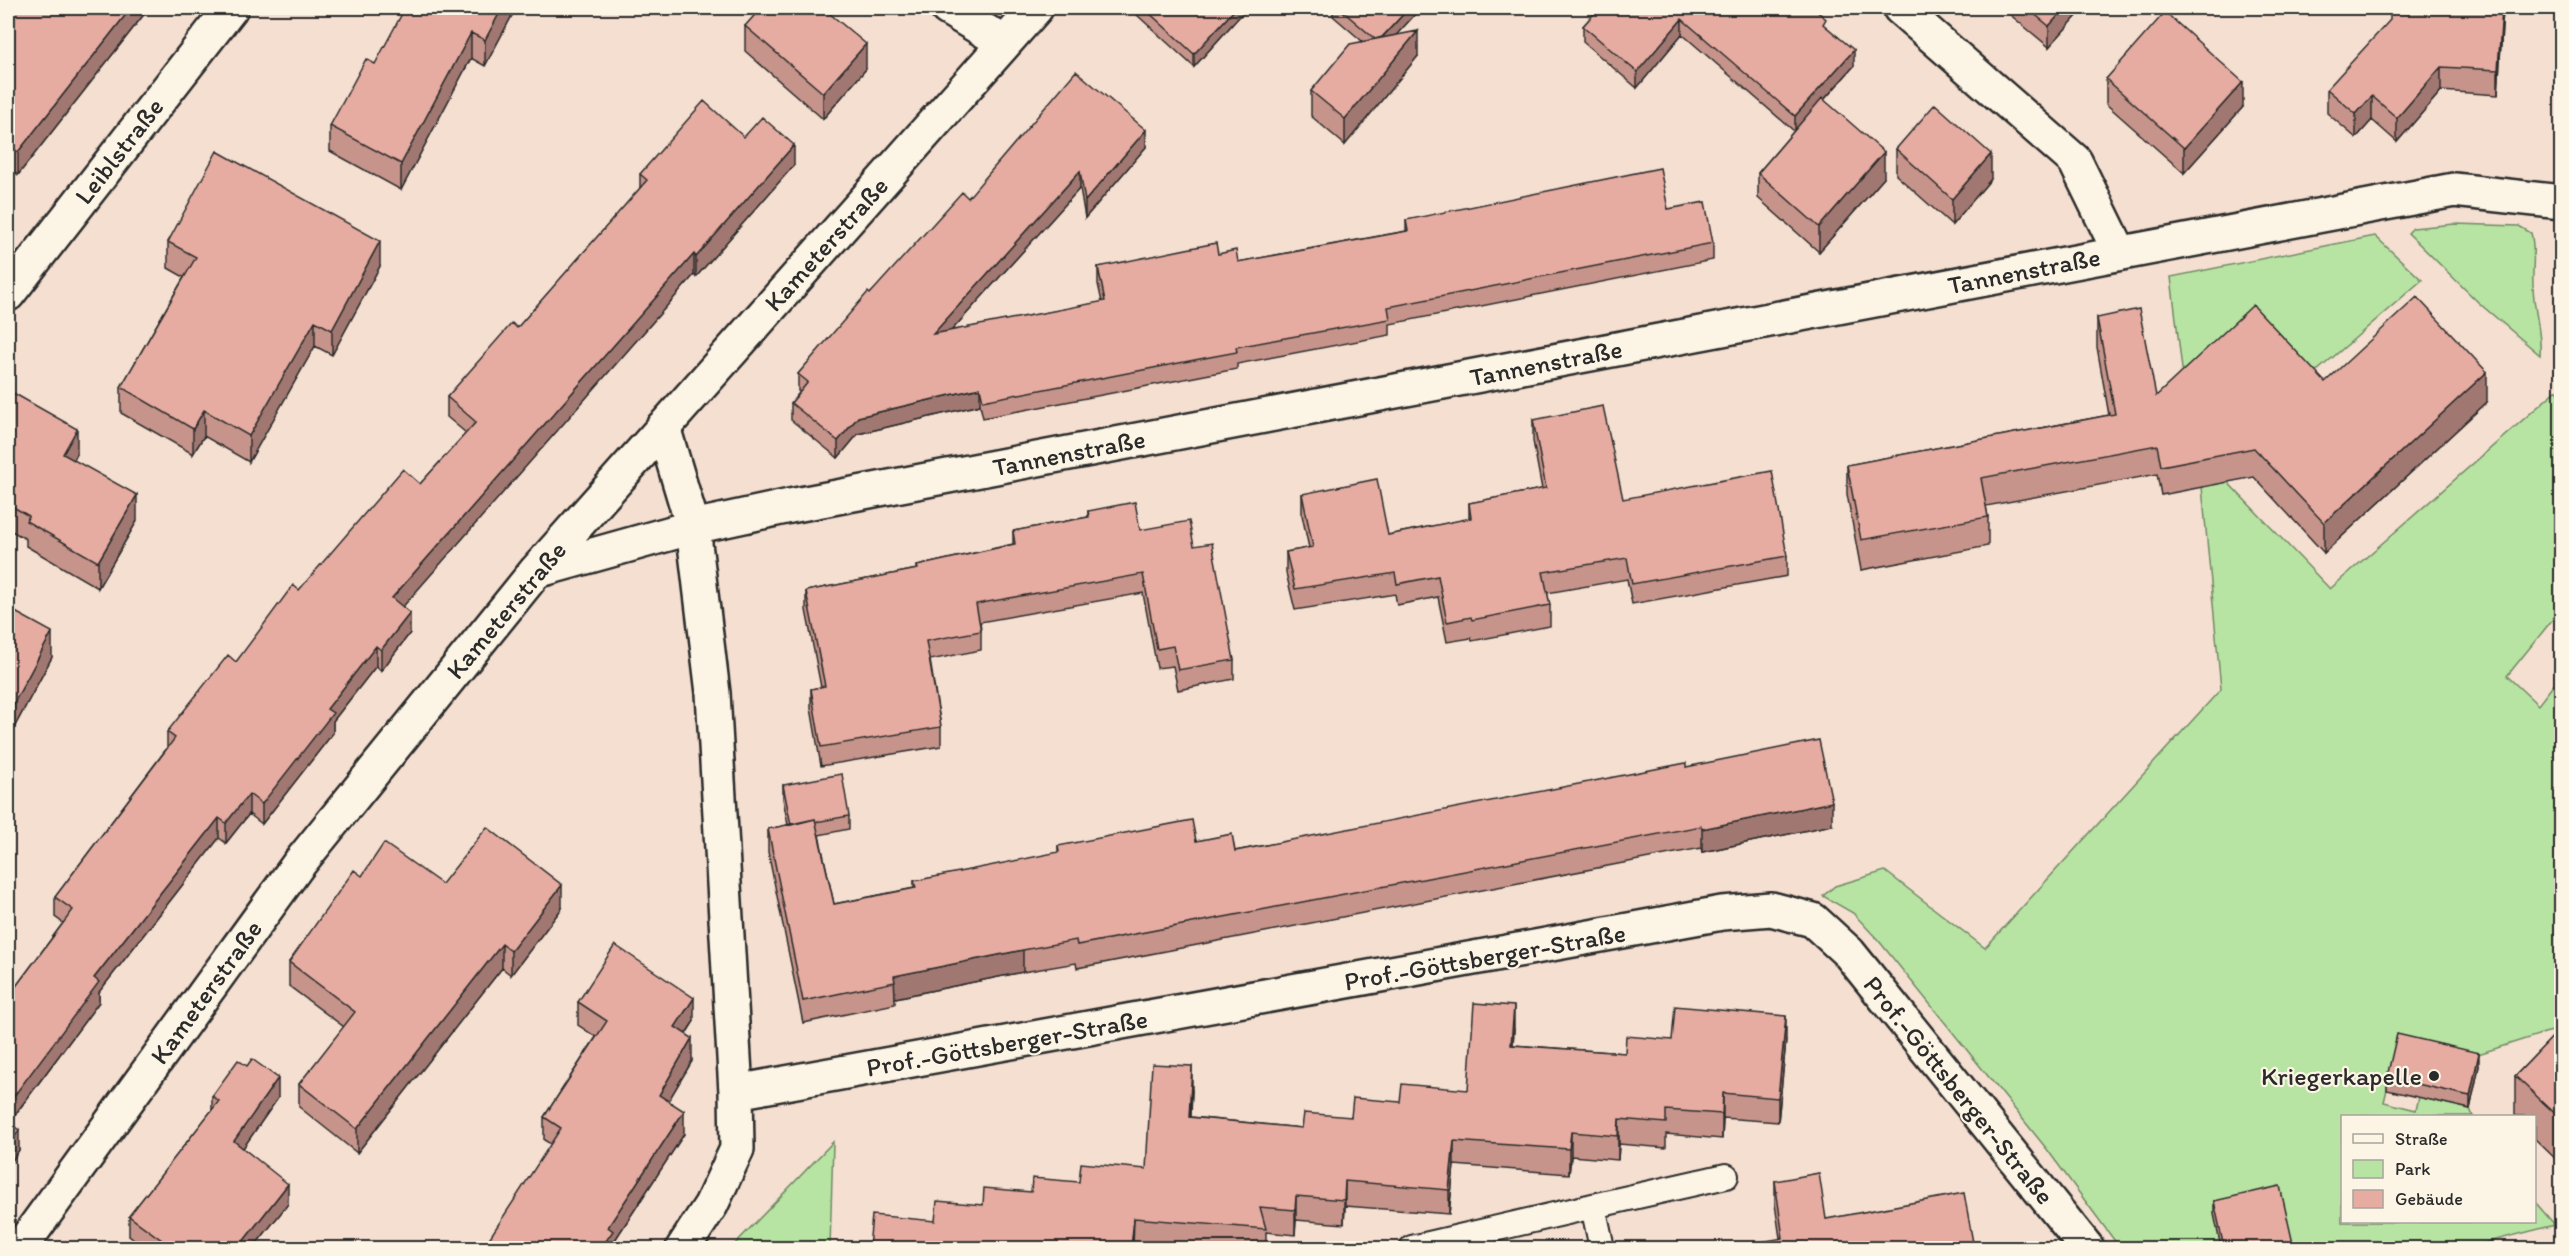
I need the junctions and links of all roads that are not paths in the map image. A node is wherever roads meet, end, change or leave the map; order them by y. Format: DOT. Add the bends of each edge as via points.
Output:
graph roads {
  1 [pos="231,8"];
  2 [pos="947,8"];
  3 [pos="1036,8"];
  4 [pos="1900,8"];
  5 [pos="1005,43"];
  6 [pos="2562,202"];
  7 [pos="2120,253"];
  8 [pos="8,294"];
  9 [pos="663,427"];
  10 [pos="693,527"];
  11 [pos="536,571"];
  12 [pos="736,1092"];
  13 [pos="1726,1176"];
  14 [pos="1593,1206"];
  15 [pos="20,1248"];
  16 [pos="682,1248"];
  17 [pos="1412,1248"];
  18 [pos="1602,1248"];
  19 [pos="2086,1248"];
  1 -- 8 [label="street, Leiblstraße"];
  2 -- 5 [label="street"];
  3 -- 5 [label="street, Kameterstraße"];
  4 -- 7 [label="street" via="2075,161"];
  5 -- 9 [label="street, Kameterstraße"];
  6 -- 7 [label="street, Tannenstraße" via="2454,190"];
  7 -- 10 [label="street, Tannenstraße"];
  9 -- 10 [label="street"];
  9 -- 11 [label="street, Kameterstraße"];
  10 -- 11 [label="street, Tannenstraße"];
  10 -- 12 [label="street" via="713,693"];
  11 -- 15 [label="street, Kameterstraße" via="298,865"];
  12 -- 16 [label="street" via="737,1149 711,1205"];
  12 -- 19 [label="street, Prof.-Göttsberger-Straße" via="1711,916 1771,909 1813,920 1849,953"];
  13 -- 14 [label="lane"];
  14 -- 17 [label="lane"];
  14 -- 18 [label="lane"];
}
